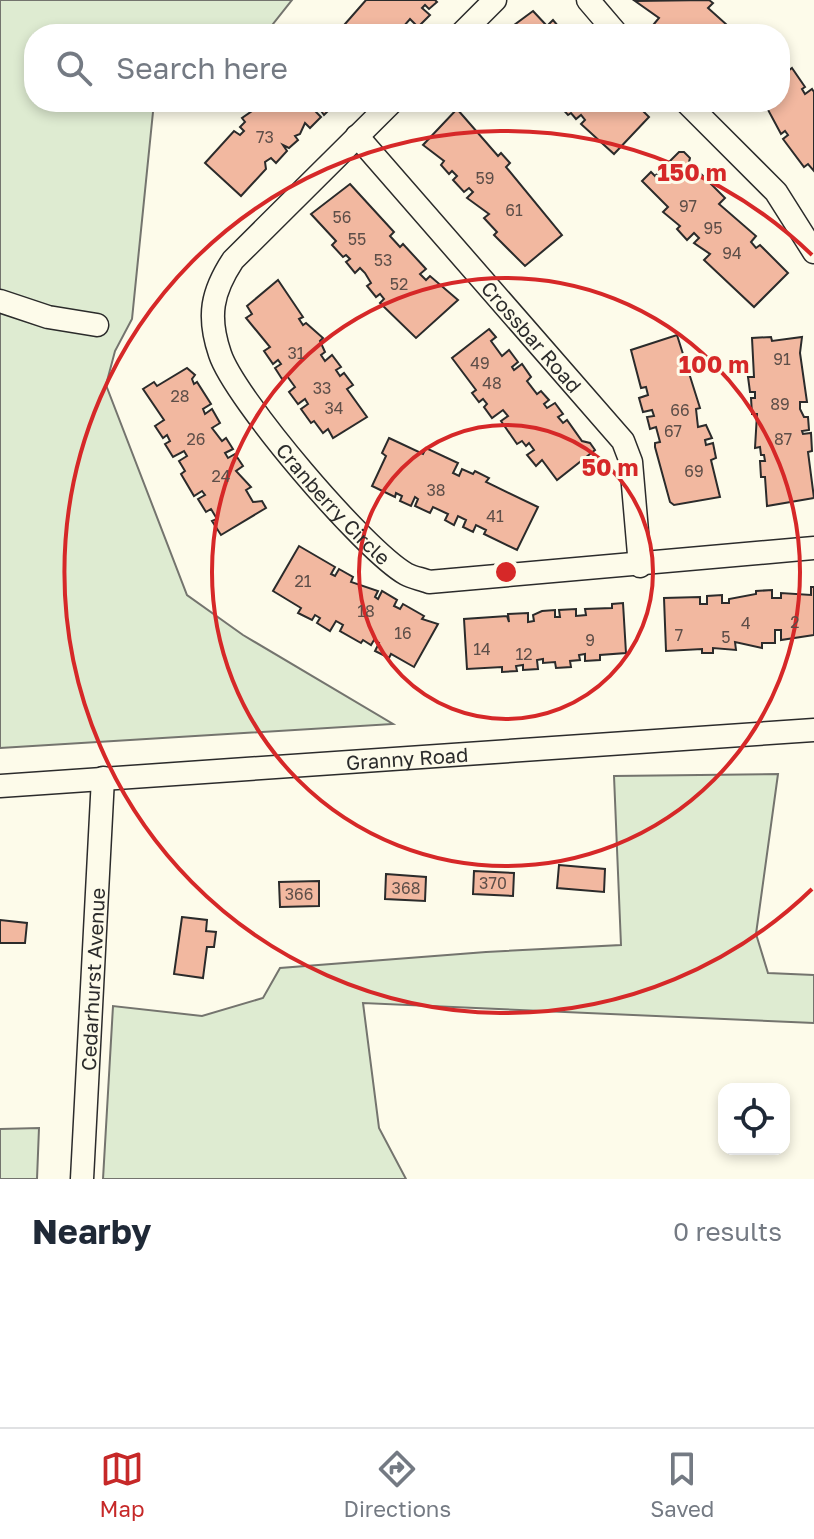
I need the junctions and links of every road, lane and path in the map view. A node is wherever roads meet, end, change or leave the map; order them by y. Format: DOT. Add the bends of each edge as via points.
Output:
graph roads {
  1 [pos="495,0"];
  2 [pos="588,0"];
  3 [pos="471,24"];
  4 [pos="608,24"];
  5 [pos="382,112"];
  6 [pos="696,112"];
  7 [pos="357,136"];
  8 [pos="814,252"];
  9 [pos="0,301"];
  10 [pos="97,325"];
  11 [pos="814,548"];
  12 [pos="640,566"];
  13 [pos="814,730"];
  14 [pos="103,778"];
  15 [pos="0,786"];
  16 [pos="82,1179"];
  1 -- 3 [label="street"];
  2 -- 4 [label="street"];
  5 -- 7 [label="street, Cranberry Circle"];
  6 -- 8 [label="street" via="776,192"];
  7 -- 12 [label="street, Crossbar Road" via="623,441 631,462"];
  7 -- 12 [label="street, Cranberry Circle" via="233,260 216,287 213,322 220,356 258,419 359,532 406,574 429,582 457,582"];
  9 -- 10 [label="street" via="48,317"];
  11 -- 12 [label="street, Cranberry Circle"];
  13 -- 14 [label="street, Granny Road"];
  14 -- 15 [label="street, Granny Road"];
  14 -- 16 [label="street, Cedarhurst Avenue"];
}
